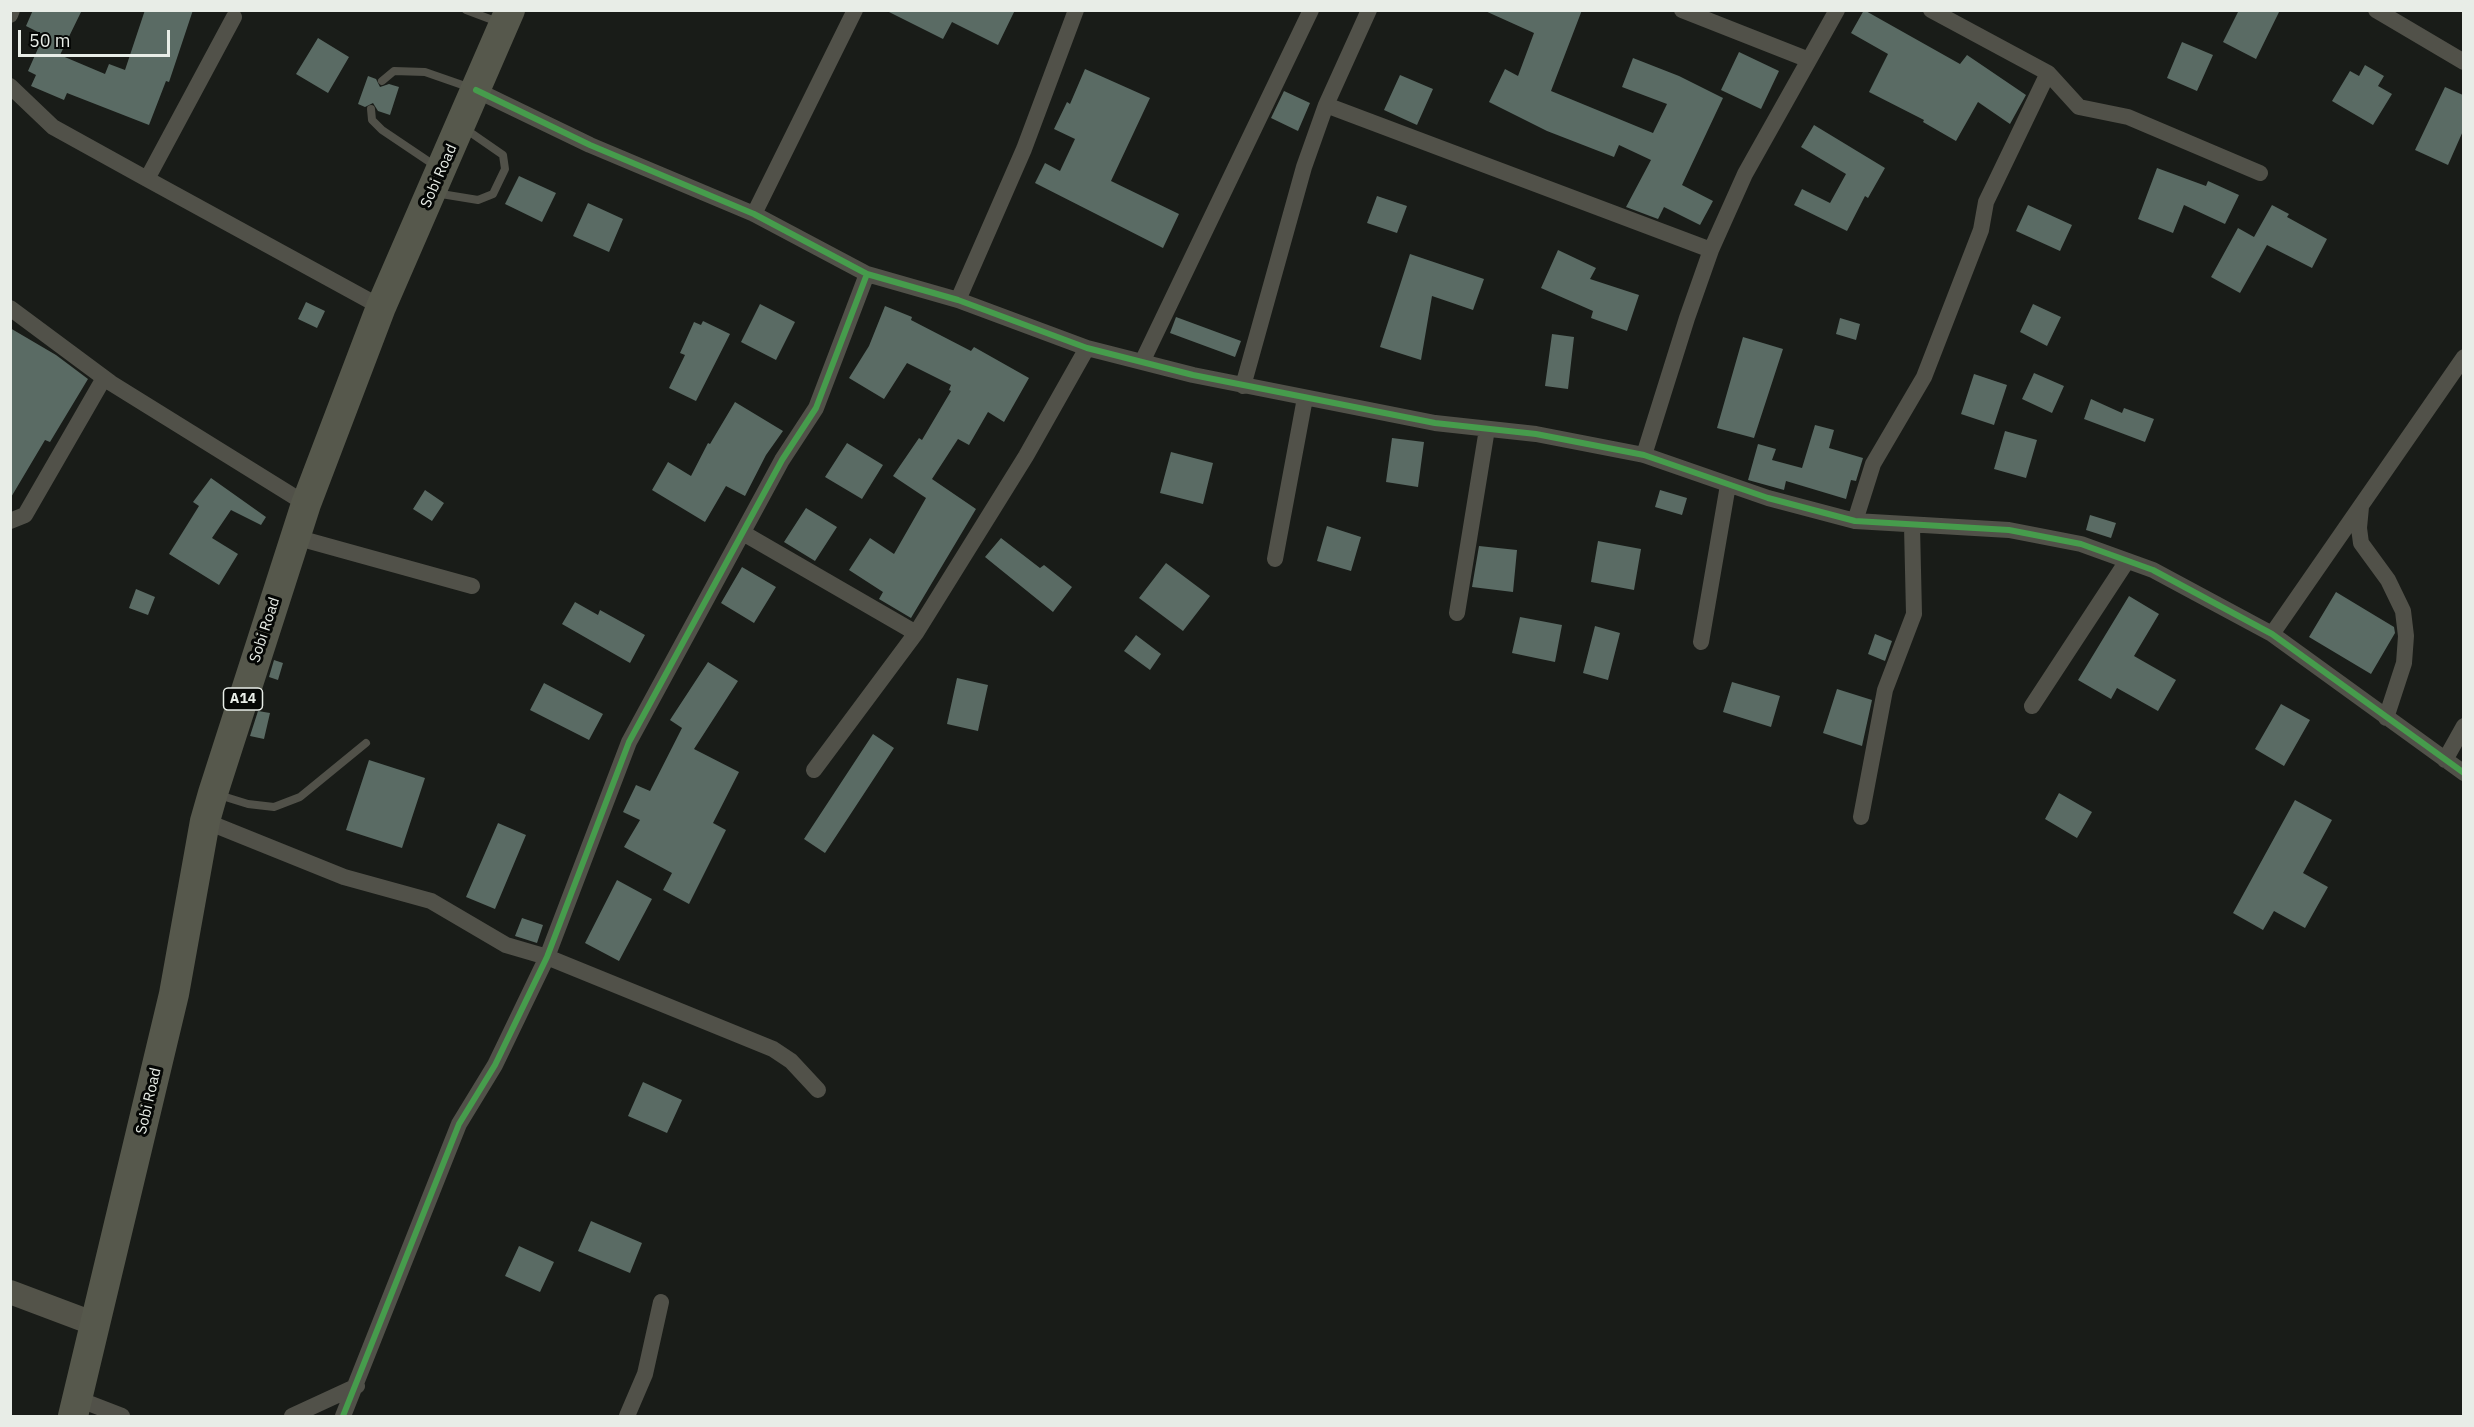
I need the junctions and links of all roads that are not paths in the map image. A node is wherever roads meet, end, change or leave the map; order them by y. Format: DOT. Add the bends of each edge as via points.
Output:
graph roads {
  1 [pos="12,10"];
  2 [pos="466,10"];
  3 [pos="855,10"];
  4 [pos="1076,10"];
  5 [pos="1311,10"];
  6 [pos="1370,10"];
  7 [pos="1682,10"];
  8 [pos="1837,10"];
  9 [pos="1931,10"];
  10 [pos="2376,10"];
  11 [pos="10,15"];
  12 [pos="234,17"];
  13 [pos="507,18"];
  14 [pos="1809,60"];
  15 [pos="2463,62"];
  16 [pos="2048,73"];
  17 [pos="382,81"];
  18 [pos="10,86"];
  19 [pos="476,90"];
  20 [pos="1326,105"];
  21 [pos="371,109"];
  22 [pos="460,126"];
  23 [pos="2259,173"];
  24 [pos="147,179"];
  25 [pos="437,182"];
  26 [pos="754,214"];
  27 [pos="1711,250"];
  28 [pos="867,274"];
  29 [pos="958,300"];
  30 [pos="381,307"];
  31 [pos="10,308"];
  32 [pos="1087,348"];
  33 [pos="2463,357"];
  34 [pos="1142,362"];
  35 [pos="104,378"];
  36 [pos="1243,386"];
  37 [pos="1305,398"];
  38 [pos="1487,429"];
  39 [pos="1644,455"];
  40 [pos="1728,485"];
  41 [pos="306,504"];
  42 [pos="2361,506"];
  43 [pos="10,521"];
  44 [pos="1855,521"];
  45 [pos="1912,526"];
  46 [pos="743,533"];
  47 [pos="296,537"];
  48 [pos="1275,559"];
  49 [pos="2127,561"];
  50 [pos="472,586"];
  51 [pos="1457,613"];
  52 [pos="916,633"];
  53 [pos="2271,634"];
  54 [pos="1701,642"];
  55 [pos="2032,706"];
  56 [pos="2386,718"];
  57 [pos="2463,726"];
  58 [pos="366,743"];
  59 [pos="2445,760"];
  60 [pos="814,770"];
  61 [pos="2463,773"];
  62 [pos="209,807"];
  63 [pos="1861,817"];
  64 [pos="547,957"];
  65 [pos="818,1090"];
  66 [pos="10,1292"];
  67 [pos="661,1302"];
  68 [pos="95,1324"];
  69 [pos="357,1386"];
  70 [pos="75,1408"];
  71 [pos="122,1416"];
  72 [pos="292,1416"];
  73 [pos="343,1416"];
  74 [pos="627,1416"];
  1 -- 11 [label="street"];
  2 -- 13 [label="lane"];
  3 -- 26 [label="street"];
  4 -- 29 [label="street" via="1024,149"];
  5 -- 34 [label="street"];
  6 -- 20 [label="street"];
  7 -- 14 [label="street"];
  8 -- 14 [label="street"];
  9 -- 16 [label="street"];
  10 -- 15 [label="street"];
  12 -- 24 [label="street"];
  13 -- 19 [label="highway, Sobi Road / A14"];
  14 -- 27 [label="street" via="1744,174"];
  16 -- 23 [label="street" via="2079,107 2128,117"];
  16 -- 44 [label="street" via="1986,202 1981,230 1924,377 1873,464"];
  17 -- 19 [label="lane" via="394,71 425,72"];
  18 -- 24 [label="street" via="53,127"];
  19 -- 22 [label="highway, Sobi Road / A14"];
  19 -- 26 [label="street" via="590,145"];
  20 -- 27 [label="street"];
  20 -- 36 [label="street" via="1304,167"];
  21 -- 25 [label="lane" via="372,120"];
  22 -- 25 [label="highway, Sobi Road / A14"];
  22 -- 25 [label="lane" via="503,154 505,169 494,194 478,200"];
  24 -- 30 [label="street"];
  25 -- 30 [label="highway, Sobi Road / A14"];
  26 -- 28 [label="street"];
  27 -- 39 [label="street"];
  28 -- 29 [label="street"];
  28 -- 46 [label="street" via="816,408 782,460"];
  29 -- 32 [label="street"];
  30 -- 41 [label="highway, Sobi Road / A14"];
  31 -- 35 [label="street"];
  32 -- 34 [label="street"];
  32 -- 52 [label="street" via="1026,456"];
  33 -- 42 [label="street"];
  34 -- 36 [label="street"];
  35 -- 41 [label="street"];
  35 -- 43 [label="street" via="24,514"];
  36 -- 37 [label="street"];
  37 -- 38 [label="street"];
  37 -- 48 [label="street"];
  38 -- 39 [label="street"];
  38 -- 51 [label="street"];
  39 -- 40 [label="street"];
  40 -- 44 [label="street"];
  40 -- 54 [label="street"];
  41 -- 47 [label="highway, Sobi Road / A14"];
  42 -- 53 [label="street"];
  42 -- 56 [label="street" via="2361,543 2388,580 2403,611 2406,636 2404,663"];
  44 -- 45 [label="street"];
  45 -- 49 [label="street" via="2048,535"];
  45 -- 63 [label="street" via="1914,614 1885,690"];
  46 -- 52 [label="street"];
  46 -- 64 [label="street" via="629,742"];
  47 -- 50 [label="street"];
  47 -- 62 [label="highway, Sobi Road / A14"];
  49 -- 53 [label="street" via="2153,570"];
  49 -- 55 [label="street"];
  52 -- 60 [label="street"];
  53 -- 56 [label="street"];
  56 -- 59 [label="street"];
  57 -- 59 [label="street"];
  58 -- 62 [label="lane" via="300,797 274,807"];
  59 -- 61 [label="street"];
  62 -- 64 [label="street" via="344,878 430,901 506,945"];
  62 -- 68 [label="highway, Sobi Road / A14" via="174,994"];
  64 -- 65 [label="street" via="773,1049 791,1061"];
  64 -- 69 [label="street" via="495,1065 459,1124"];
  66 -- 68 [label="street"];
  67 -- 74 [label="street" via="645,1374"];
  68 -- 70 [label="highway, Sobi Road / A14"];
  69 -- 72 [label="street"];
  69 -- 73 [label="street"];
  70 -- 71 [label="street"];
}
